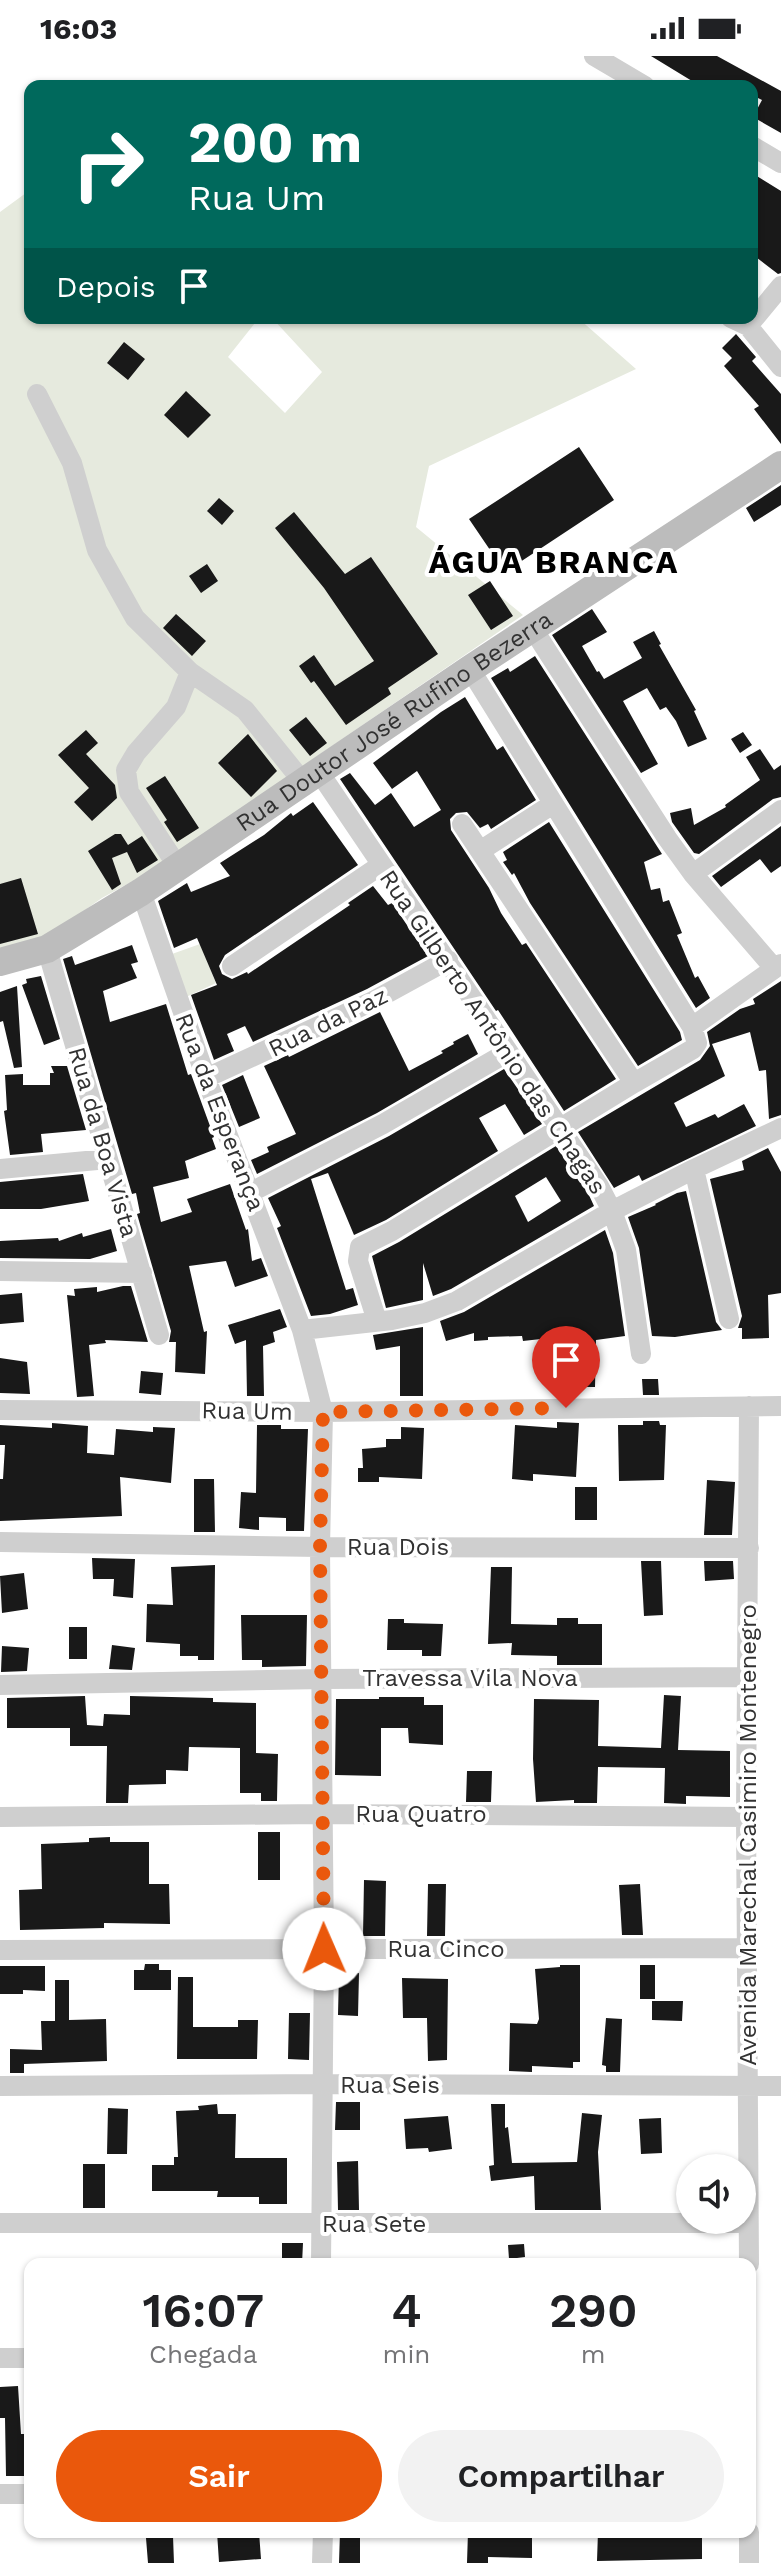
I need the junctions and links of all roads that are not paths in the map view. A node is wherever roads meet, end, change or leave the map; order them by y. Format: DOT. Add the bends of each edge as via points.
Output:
graph roads {
  1 [pos="594,56"];
  2 [pos="635,80"];
  3 [pos="758,150"];
  4 [pos="781,163"];
  5 [pos="781,286"];
  6 [pos="758,306"];
  7 [pos="741,324"];
  8 [pos="781,367"];
  9 [pos="37,394"];
  10 [pos="781,465"];
  11 [pos="533,629"];
  12 [pos="470,669"];
  13 [pos="190,672"];
  14 [pos="311,777"];
  15 [pos="553,804"];
  16 [pos="781,810"];
  17 [pos="462,824"];
  18 [pos="480,851"];
  19 [pos="381,865"];
  20 [pos="178,867"];
  21 [pos="693,874"];
  22 [pos="141,892"];
  23 [pos="47,949"];
  24 [pos="448,960"];
  25 [pos="0,962"];
  26 [pos="232,966"];
  27 [pos="778,966"];
  28 [pos="692,1027"];
  29 [pos="508,1052"];
  30 [pos="206,1078"];
  31 [pos="634,1083"];
  32 [pos="561,1128"];
  33 [pos="781,1128"];
  34 [pos="108,1159"];
  35 [pos="0,1169"];
  36 [pos="694,1169"];
  37 [pos="251,1192"];
  38 [pos="612,1211"];
  39 [pos="0,1271"];
  40 [pos="142,1273"];
  41 [pos="729,1319"];
  42 [pos="377,1321"];
  43 [pos="302,1330"];
  44 [pos="159,1335"];
  45 [pos="641,1354"];
  46 [pos="749,1406"];
  47 [pos="781,1406"];
  48 [pos="0,1410"];
  49 [pos="323,1412"];
  50 [pos="0,1542"];
  51 [pos="320,1547"];
  52 [pos="749,1548"];
  53 [pos="748,1677"];
  54 [pos="323,1679"];
  55 [pos="0,1685"];
  56 [pos="321,1814"];
  57 [pos="0,1817"];
  58 [pos="746,1817"];
  59 [pos="747,1948"];
  60 [pos="324,1949"];
  61 [pos="0,1950"];
  62 [pos="321,2084"];
  63 [pos="0,2086"];
  64 [pos="747,2086"];
  65 [pos="781,2086"];
  66 [pos="747,2154"];
  67 [pos="0,2223"];
  68 [pos="676,2223"];
  69 [pos="322,2224"];
  70 [pos="748,2234"];
  71 [pos="321,2258"];
  72 [pos="749,2258"];
  73 [pos="0,2358"];
  74 [pos="24,2358"];
  75 [pos="0,2494"];
  76 [pos="24,2494"];
  77 [pos="323,2538"];
  78 [pos="749,2538"];
  79 [pos="322,2563"];
  80 [pos="749,2563"];
  1 -- 2 [label="street"];
  3 -- 4 [label="street"];
  5 -- 6 [label="street"];
  7 -- 8 [label="street"];
  9 -- 13 [label="street, Rua Gilberto Antônio das Chagas" via="72,463 97,550 135,618"];
  10 -- 11 [label="main road, Rua Doutor José Rufino Bezerra"];
  11 -- 12 [label="main road, Rua Doutor José Rufino Bezerra"];
  11 -- 21 [label="street"];
  12 -- 14 [label="main road, Rua Doutor José Rufino Bezerra"];
  12 -- 15 [label="street"];
  13 -- 14 [label="street, Rua Gilberto Antônio das Chagas" via="245,710"];
  13 -- 20 [label="street" via="176,707 126,770 129,792"];
  14 -- 19 [label="street, Rua Gilberto Antônio das Chagas"];
  14 -- 20 [label="main road, Rua Doutor José Rufino Bezerra"];
  15 -- 18 [label="street"];
  15 -- 28 [label="street"];
  16 -- 21 [label="street"];
  17 -- 18 [label="street"];
  18 -- 31 [label="street"];
  19 -- 24 [label="street, Rua Gilberto Antônio das Chagas"];
  19 -- 26 [label="street"];
  20 -- 22 [label="main road, Rua Doutor José Rufino Bezerra"];
  21 -- 27 [label="street"];
  22 -- 23 [label="main road, Rua Doutor José Rufino Bezerra"];
  22 -- 30 [label="street, Rua da Esperança"];
  23 -- 25 [label="main road, Rua Doutor José Rufino Bezerra"];
  23 -- 34 [label="street, Rua da Boa Vista"];
  24 -- 29 [label="street, Rua Gilberto Antônio das Chagas"];
  24 -- 30 [label="street, Rua da Paz"];
  27 -- 28 [label="street"];
  28 -- 31 [label="street" via="697,1043 693,1049"];
  29 -- 32 [label="street, Rua Gilberto Antônio das Chagas"];
  29 -- 37 [label="street"];
  30 -- 37 [label="street, Rua da Esperança"];
  31 -- 32 [label="street"];
  32 -- 38 [label="street, Rua Gilberto Antônio das Chagas"];
  32 -- 42 [label="street" via="360,1247 358,1261"];
  33 -- 36 [label="street"];
  34 -- 35 [label="street"];
  34 -- 40 [label="street, Rua da Boa Vista"];
  36 -- 38 [label="street"];
  36 -- 41 [label="street"];
  37 -- 43 [label="street, Rua da Esperança"];
  38 -- 42 [label="street" via="457,1301"];
  38 -- 45 [label="street, Rua Gilberto Antônio das Chagas" via="626,1250"];
  39 -- 40 [label="street"];
  40 -- 44 [label="street, Rua da Boa Vista"];
  42 -- 43 [label="street"];
  43 -- 49 [label="street, Rua da Esperança"];
  46 -- 47 [label="street, Rua Um"];
  46 -- 49 [label="street, Rua Um"];
  46 -- 52 [label="street, Avenida Marechal Casimiro Montenegro"];
  48 -- 49 [label="street, Rua Um"];
  49 -- 51 [label="street, Rua da Esperança"];
  50 -- 51 [label="street, Rua Dois"];
  51 -- 52 [label="street, Rua Dois"];
  51 -- 54 [label="street, Rua da Esperança"];
  52 -- 53 [label="street, Avenida Marechal Casimiro Montenegro"];
  53 -- 54 [label="street, Travessa Vila Nova"];
  53 -- 58 [label="street, Avenida Marechal Casimiro Montenegro"];
  54 -- 55 [label="street, Travessa Vila Nova"];
  54 -- 56 [label="street, Rua da Esperança"];
  56 -- 57 [label="street, Rua Quatro"];
  56 -- 58 [label="street, Rua Quatro"];
  56 -- 60 [label="street, Rua da Esperança"];
  58 -- 59 [label="street, Avenida Marechal Casimiro Montenegro"];
  59 -- 60 [label="street, Rua Cinco"];
  59 -- 64 [label="street, Avenida Marechal Casimiro Montenegro"];
  60 -- 61 [label="street, Rua Cinco"];
  60 -- 62 [label="street, Rua da Esperança"];
  62 -- 63 [label="street, Rua Seis"];
  62 -- 64 [label="street, Rua Seis"];
  62 -- 69 [label="street, Rua da Esperança"];
  64 -- 65 [label="street, Rua Seis"];
  64 -- 66 [label="street, Avenida Marechal Casimiro Montenegro"];
  67 -- 69 [label="street, Rua Sete"];
  68 -- 69 [label="street, Rua Sete"];
  69 -- 71 [label="street, Rua da Esperança"];
  70 -- 72 [label="street, Avenida Marechal Casimiro Montenegro"];
  73 -- 74 [label="street"];
  75 -- 76 [label="street"];
  77 -- 79 [label="street"];
  78 -- 80 [label="street"];
}
